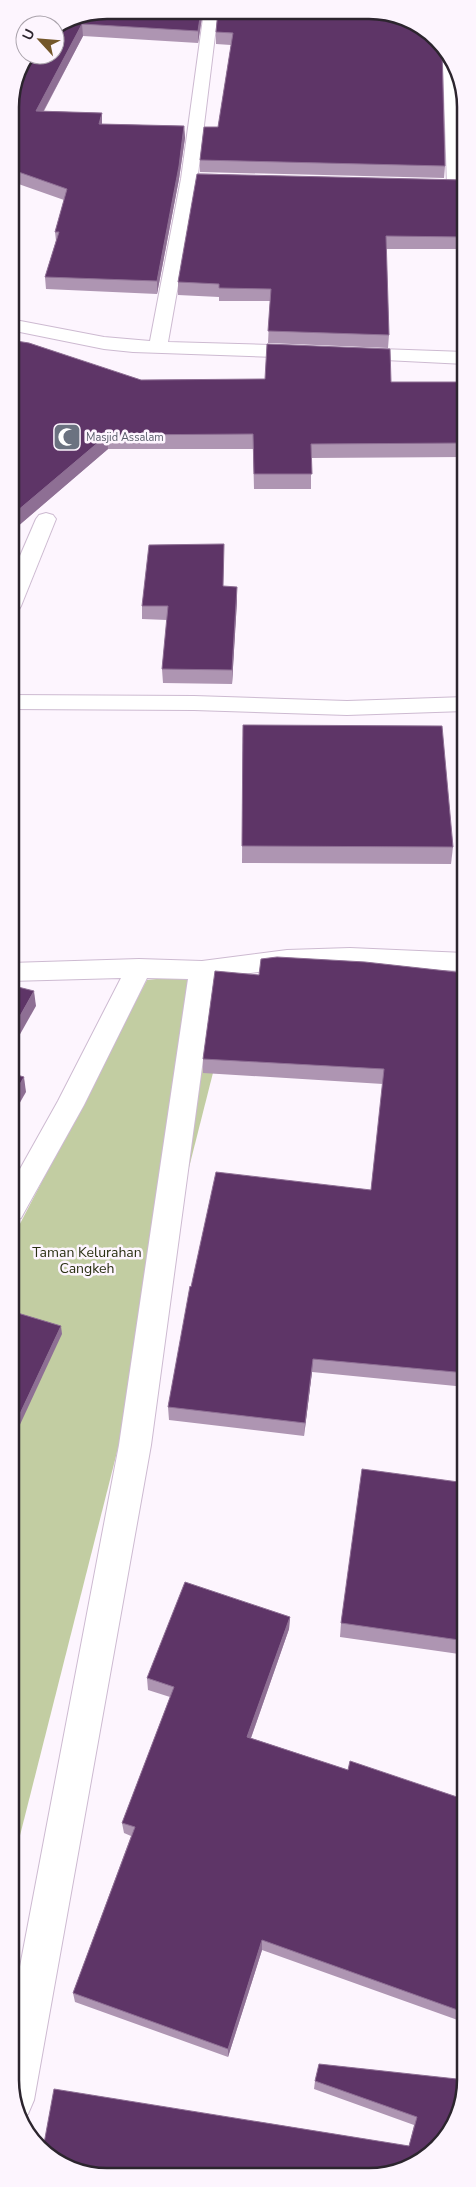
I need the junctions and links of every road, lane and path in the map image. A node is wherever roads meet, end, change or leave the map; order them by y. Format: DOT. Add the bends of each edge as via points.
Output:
graph roads {
  1 [pos="210,19"];
  2 [pos="452,77"];
  3 [pos="457,144"];
  4 [pos="189,179"];
  5 [pos="248,180"];
  6 [pos="436,185"];
  7 [pos="457,185"];
  8 [pos="19,326"];
  9 [pos="158,347"];
  10 [pos="457,358"];
  11 [pos="46,519"];
  12 [pos="19,584"];
  13 [pos="19,702"];
  14 [pos="457,704"];
  15 [pos="457,962"];
  16 [pos="139,968"];
  17 [pos="202,970"];
  18 [pos="19,972"];
  19 [pos="19,1194"];
  20 [pos="19,2073"];
  1 -- 4 [label="street"];
  2 -- 3 [label="street"];
  4 -- 5 [label="street"];
  4 -- 9 [label="street"];
  6 -- 7 [label="street"];
  8 -- 9 [label="street" via="104,343"];
  9 -- 10 [label="street"];
  11 -- 12 [label="street"];
  13 -- 14 [label="street" via="347,708"];
  15 -- 17 [label="street" via="350,957 287,960"];
  16 -- 17 [label="street"];
  16 -- 18 [label="street"];
  16 -- 19 [label="street" via="70,1105"];
  17 -- 20 [label="street" via="135,1445"];
}
